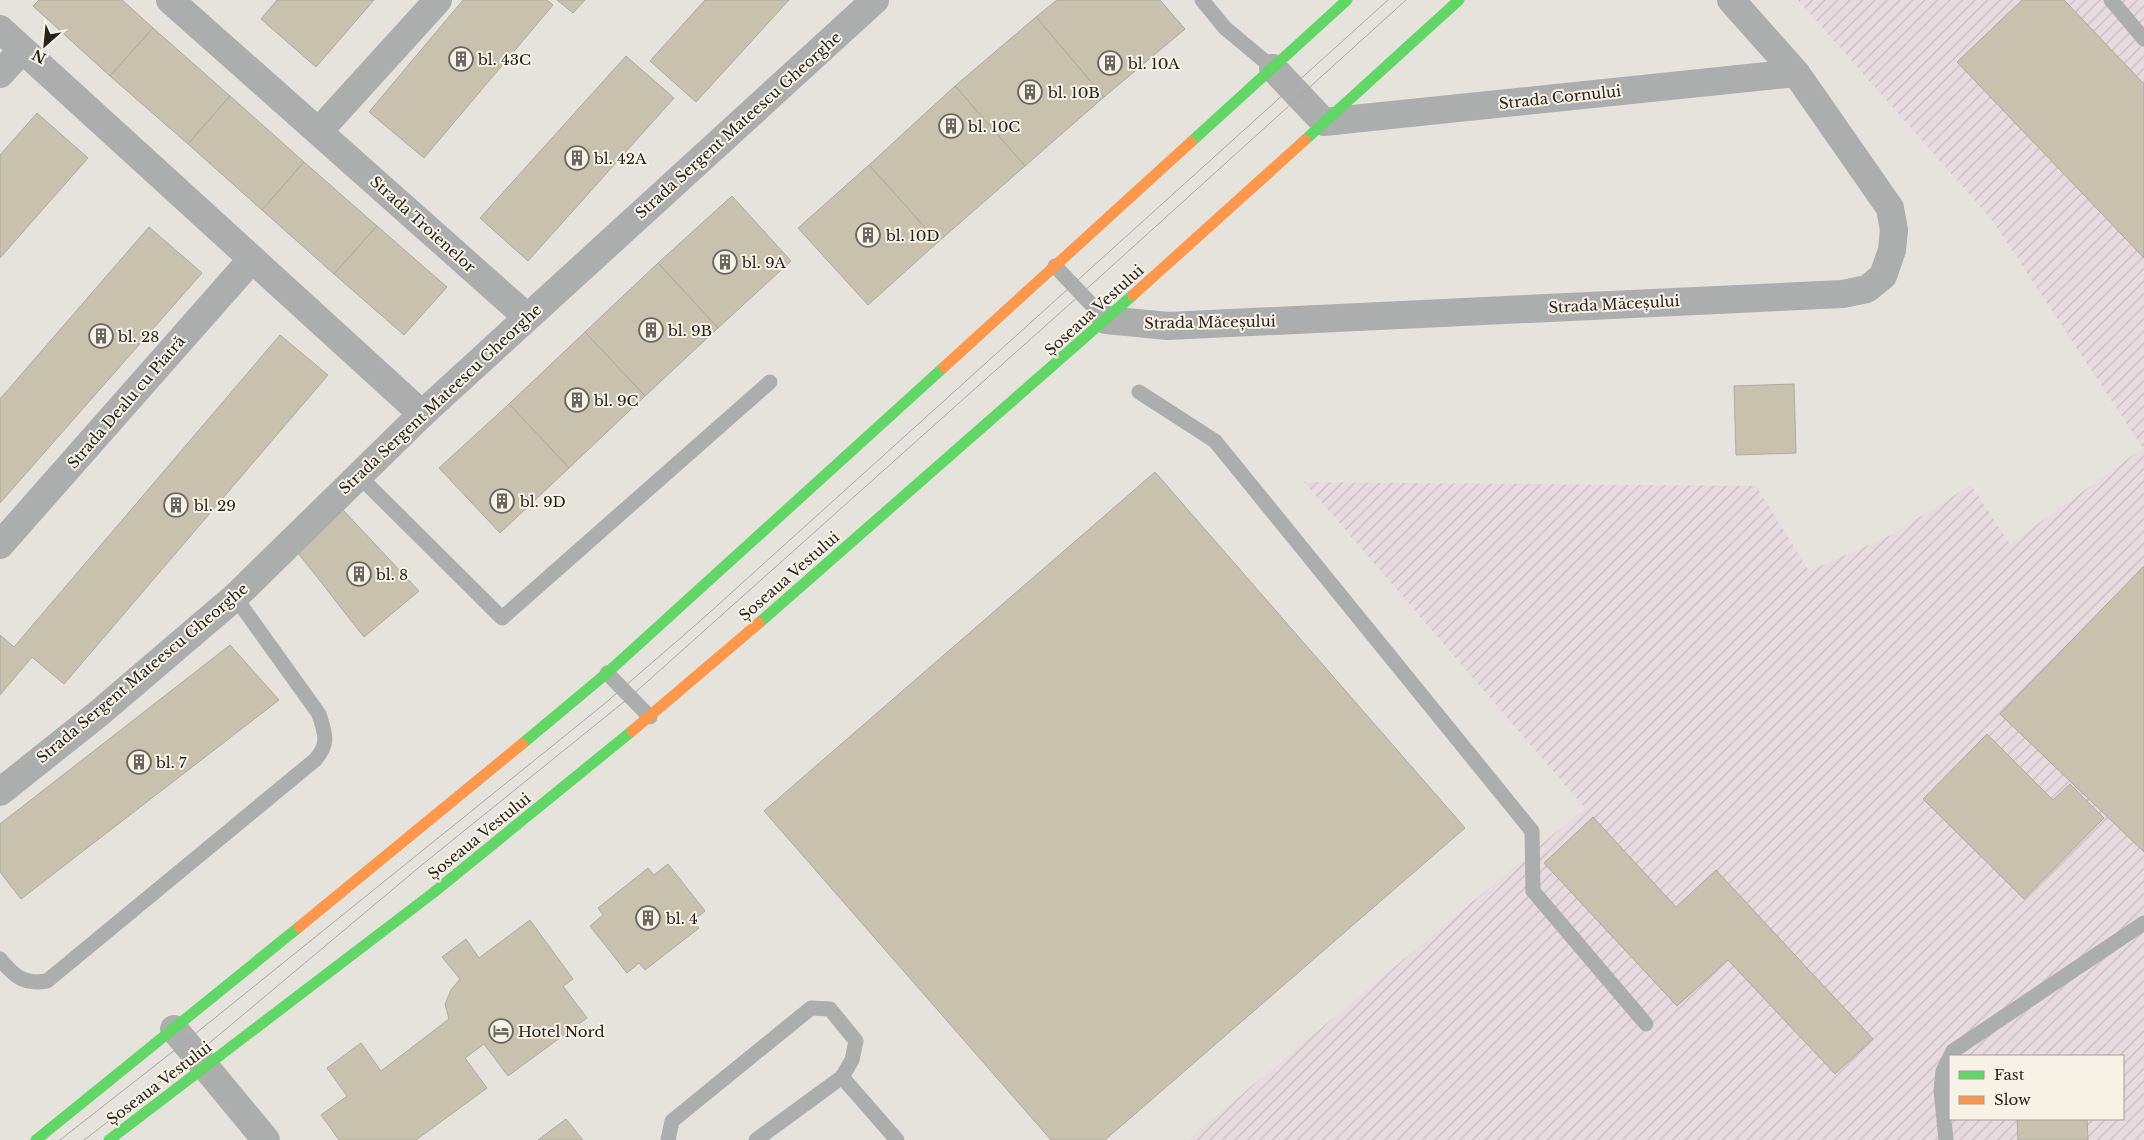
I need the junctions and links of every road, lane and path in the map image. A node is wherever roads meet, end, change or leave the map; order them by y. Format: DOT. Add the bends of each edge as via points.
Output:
graph roads {
  1 [pos="170,0"];
  2 [pos="438,0"];
  3 [pos="875,0"];
  4 [pos="1202,0"];
  5 [pos="1347,0"];
  6 [pos="1459,0"];
  7 [pos="1731,0"];
  8 [pos="2111,0"];
  9 [pos="0,29"];
  10 [pos="2144,39"];
  11 [pos="22,50"];
  12 [pos="1273,68"];
  13 [pos="1796,73"];
  14 [pos="0,74"];
  15 [pos="1324,122"];
  16 [pos="319,131"];
  17 [pos="252,259"];
  18 [pos="1055,266"];
  19 [pos="527,317"];
  20 [pos="1106,320"];
  21 [pos="770,382"];
  22 [pos="1139,392"];
  23 [pos="422,414"];
  24 [pos="358,475"];
  25 [pos="0,545"];
  26 [pos="235,597"];
  27 [pos="607,673"];
  28 [pos="650,717"];
  29 [pos="0,792"];
  30 [pos="2144,923"];
  31 [pos="0,959"];
  32 [pos="1646,1024"];
  33 [pos="174,1029"];
  34 [pos="1951,1055"];
  35 [pos="1949,1059"];
  36 [pos="206,1068"];
  37 [pos="842,1077"];
  38 [pos="36,1140"];
  39 [pos="110,1140"];
  40 [pos="266,1140"];
  41 [pos="668,1140"];
  42 [pos="756,1140"];
  43 [pos="897,1140"];
  44 [pos="1946,1140"];
  1 -- 16 [label="street, Strada Troienelor"];
  2 -- 16 [label="street"];
  3 -- 19 [label="street, Strada Sergent Mateescu Gheorghe"];
  4 -- 12 [label="lane" via="1225,28"];
  5 -- 12 [label="main road, Șoseaua Vestului"];
  6 -- 15 [label="main road, Șoseaua Vestului"];
  7 -- 13 [label="street, Strada Măceșului"];
  8 -- 10 [label="lane"];
  9 -- 11 [label="street"];
  11 -- 14 [label="street"];
  11 -- 17 [label="street"];
  12 -- 15 [label="street"];
  12 -- 18 [label="main road, Șoseaua Vestului"];
  13 -- 15 [label="street, Strada Cornului"];
  13 -- 20 [label="street, Strada Măceșului" via="1890,208 1894,230 1892,250 1883,276 1867,289 1843,294 1168,326"];
  15 -- 20 [label="main road, Șoseaua Vestului"];
  16 -- 19 [label="street, Strada Troienelor"];
  17 -- 23 [label="street"];
  17 -- 25 [label="street, Strada Dealu cu Piatră"];
  18 -- 20 [label="lane"];
  18 -- 27 [label="main road, Șoseaua Vestului"];
  19 -- 23 [label="street, Strada Sergent Mateescu Gheorghe"];
  20 -- 28 [label="main road, Șoseaua Vestului"];
  21 -- 24 [label="lane" via="502,618"];
  22 -- 32 [label="lane" via="1216,441 1526,823 1532,831 1533,891"];
  23 -- 24 [label="street, Strada Sergent Mateescu Gheorghe"];
  24 -- 26 [label="street, Strada Sergent Mateescu Gheorghe"];
  26 -- 29 [label="street, Strada Sergent Mateescu Gheorghe" via="98,714"];
  26 -- 31 [label="lane" via="319,714 326,736 324,750 47,981 34,984 18,978"];
  27 -- 28 [label="lane"];
  27 -- 33 [label="main road, Șoseaua Vestului"];
  28 -- 36 [label="main road, Șoseaua Vestului" via="432,893"];
  30 -- 34 [label="lane"];
  33 -- 36 [label="street"];
  33 -- 38 [label="main road, Șoseaua Vestului"];
  35 -- 44 [label="lane" via="1943,1071 1941,1090"];
  36 -- 39 [label="main road, Șoseaua Vestului"];
  36 -- 40 [label="street"];
  37 -- 41 [label="lane" via="852,1060 856,1041 830,1009 811,1008 672,1121"];
  37 -- 42 [label="lane"];
  37 -- 43 [label="lane"];
}
